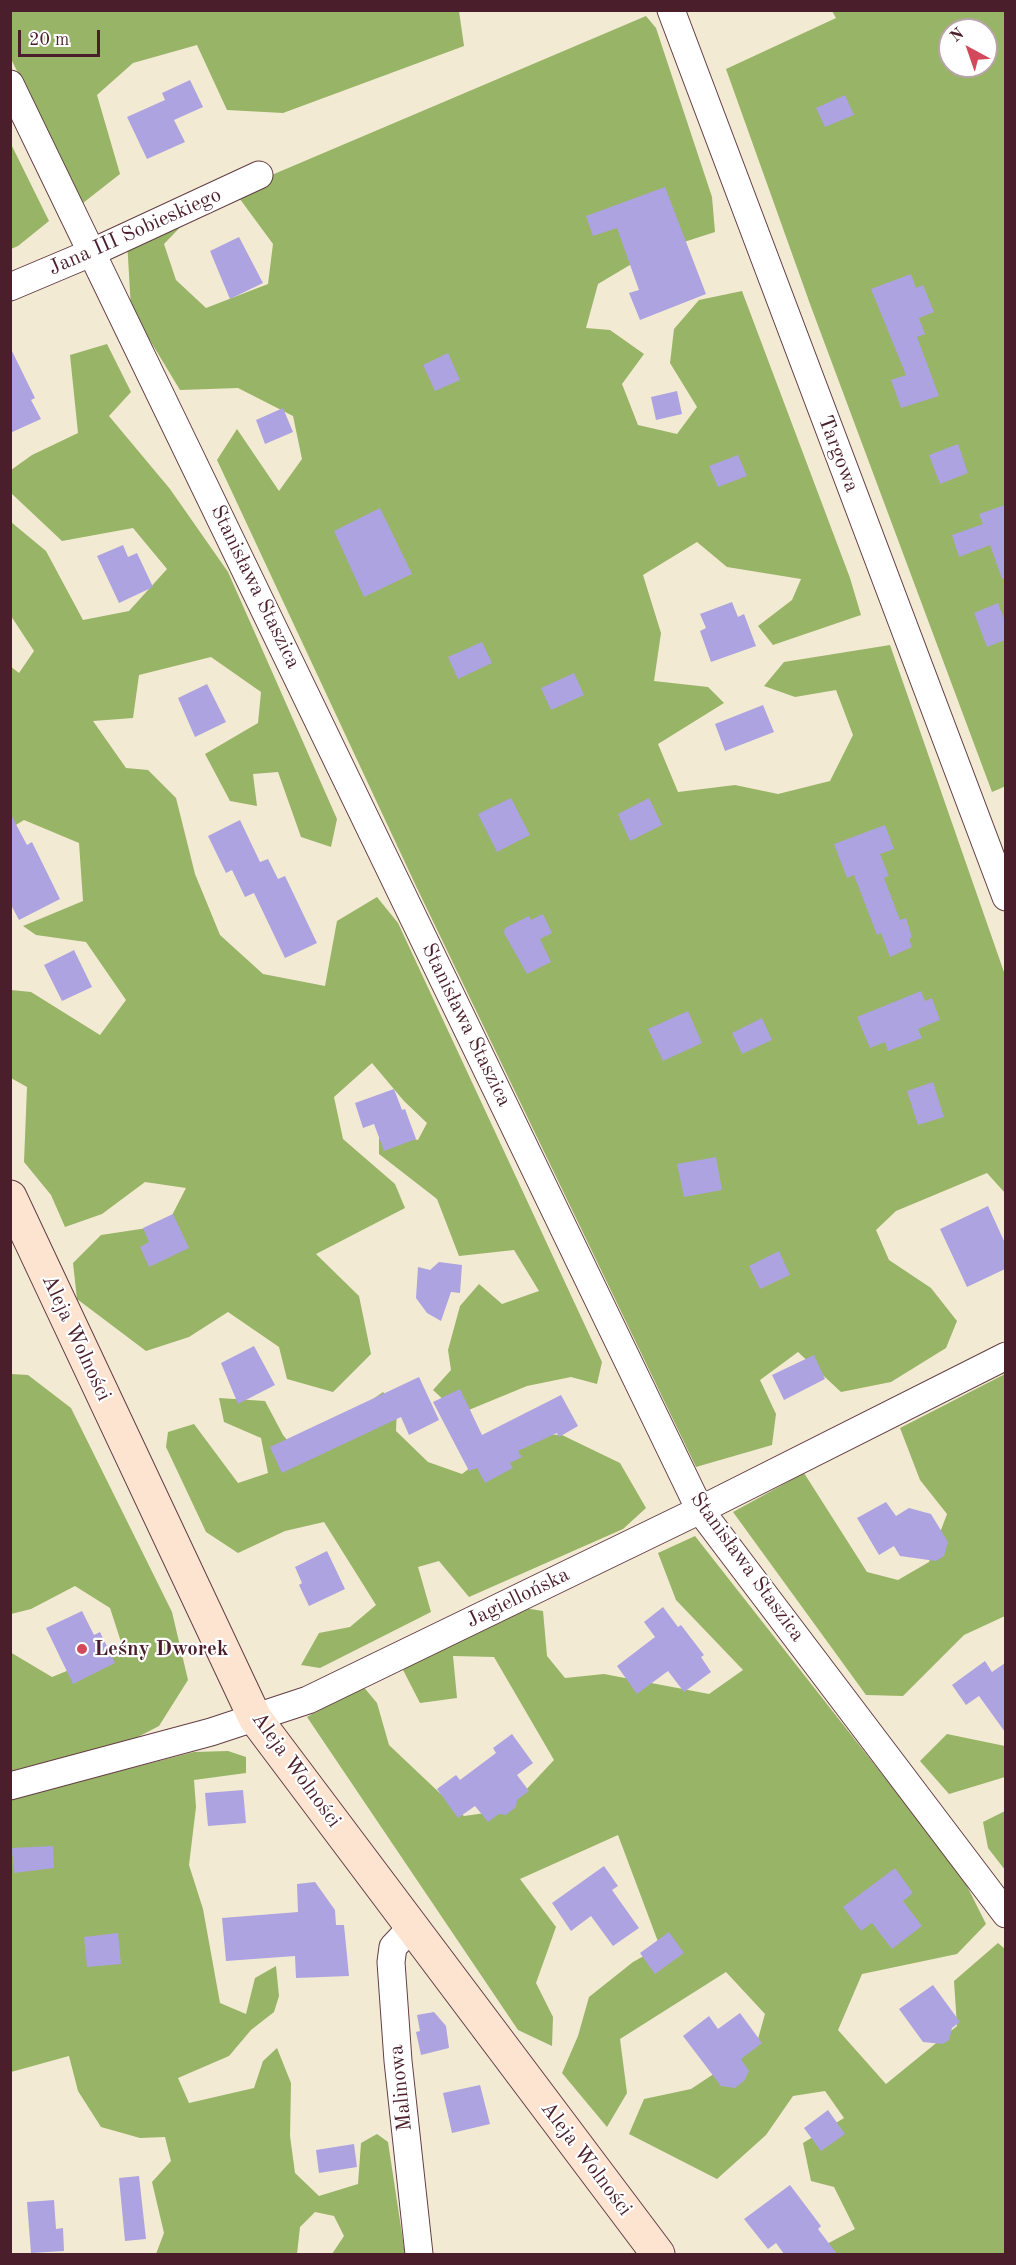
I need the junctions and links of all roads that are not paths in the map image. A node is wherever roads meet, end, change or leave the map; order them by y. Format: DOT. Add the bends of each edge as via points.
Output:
graph roads {
  1 [pos="671,10"];
  2 [pos="10,84"];
  3 [pos="259,175"];
  4 [pos="93,252"];
  5 [pos="10,287"];
  6 [pos="1005,897"];
  7 [pos="10,1197"];
  8 [pos="1005,1356"];
  9 [pos="700,1510"];
  10 [pos="255,1718"];
  11 [pos="10,1786"];
  12 [pos="1005,1914"];
  13 [pos="411,1928"];
  14 [pos="419,2254"];
  15 [pos="658,2254"];
  1 -- 6 [label="street, Targowa"];
  2 -- 4 [label="street, Stanisława Staszica"];
  3 -- 4 [label="street, Jana III Sobieskiego"];
  4 -- 5 [label="street, Jana III Sobieskiego"];
  4 -- 9 [label="street, Stanisława Staszica"];
  7 -- 10 [label="street, Aleja Wolności"];
  8 -- 9 [label="street, Jagiellońska"];
  9 -- 10 [label="street, Jagiellońska" via="308,1700"];
  9 -- 12 [label="street, Stanisława Staszica"];
  10 -- 11 [label="street, Jagiellońska"];
  10 -- 13 [label="street, Aleja Wolności"];
  13 -- 14 [label="street, Malinowa" via="393,1947 390,1962"];
  13 -- 15 [label="street, Aleja Wolności"];
}
